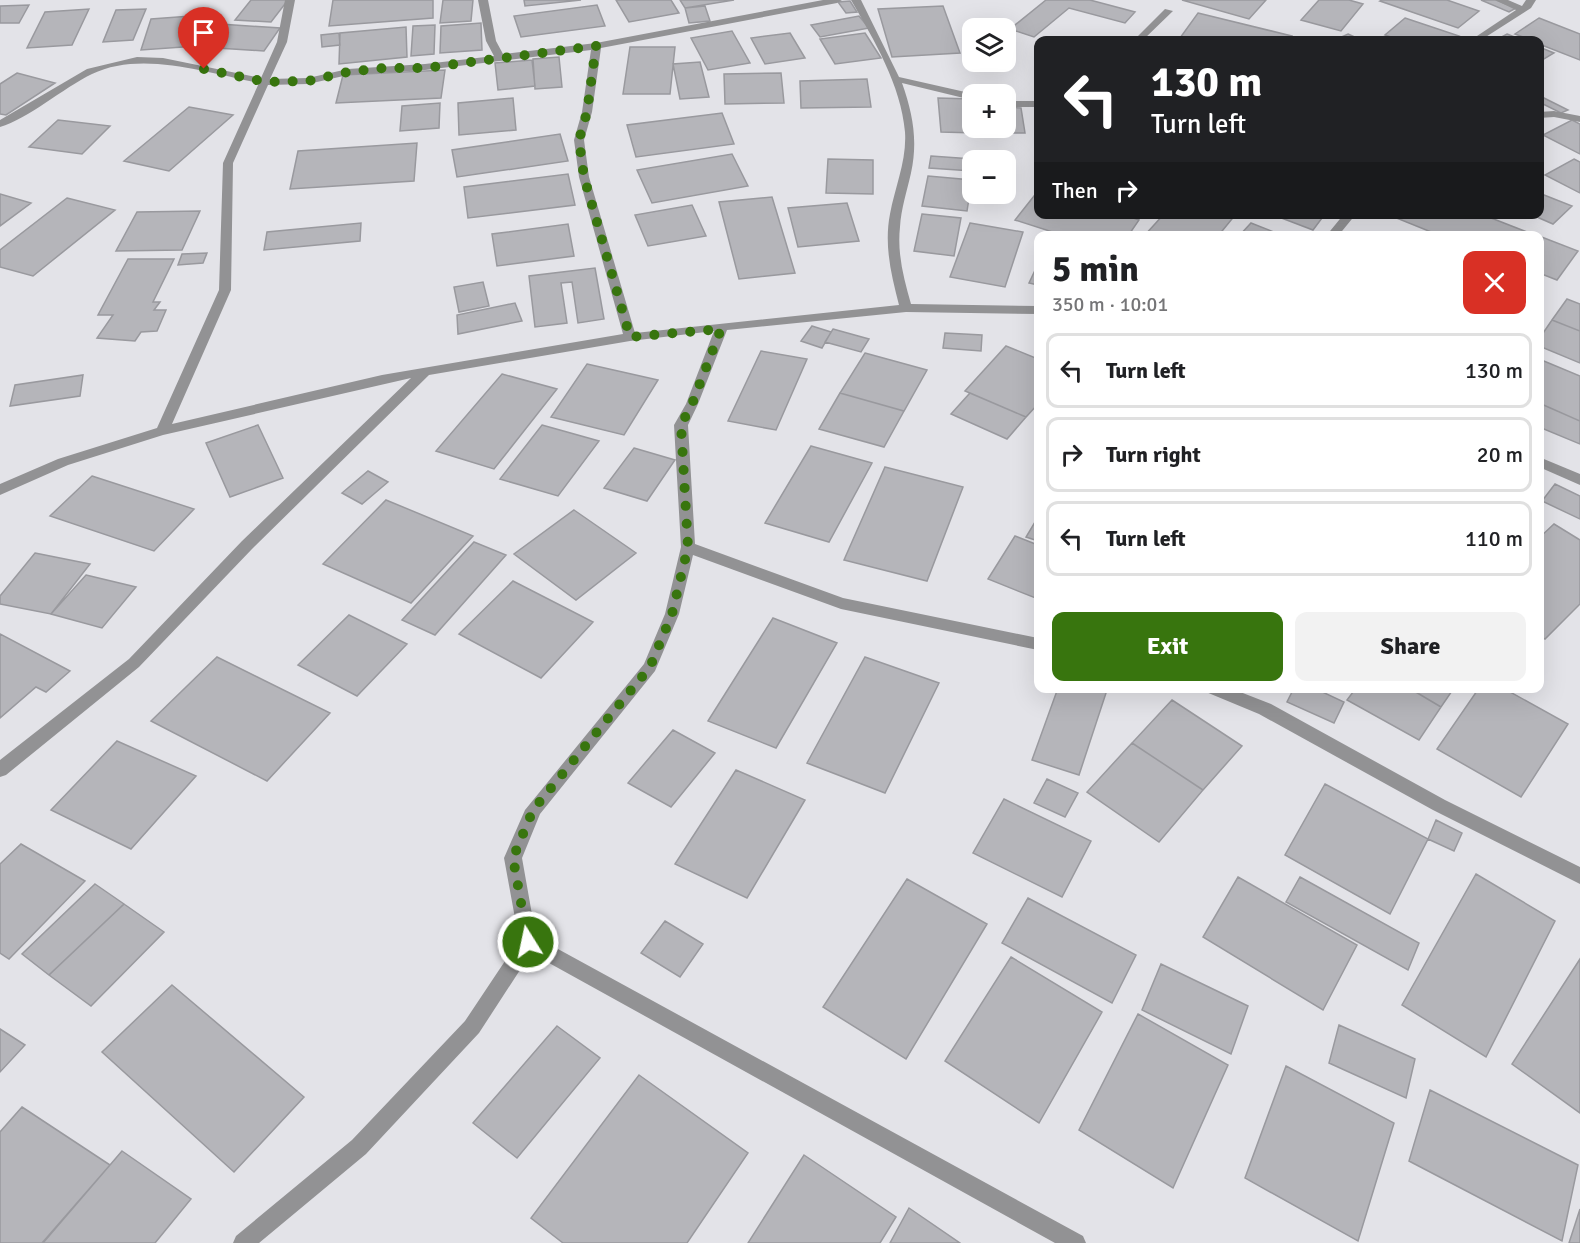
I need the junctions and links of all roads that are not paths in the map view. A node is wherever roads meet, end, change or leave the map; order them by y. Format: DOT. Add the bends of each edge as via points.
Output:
graph roads {
  1 [pos="290,0"];
  2 [pos="483,0"];
  3 [pos="837,0"];
  4 [pos="856,0"];
  5 [pos="1500,0"];
  6 [pos="1531,0"];
  7 [pos="1523,9"];
  8 [pos="1168,11"];
  9 [pos="1143,36"];
  10 [pos="1481,36"];
  11 [pos="596,46"];
  12 [pos="500,57"];
  13 [pos="896,79"];
  14 [pos="266,82"];
  15 [pos="962,95"];
  16 [pos="1016,104"];
  17 [pos="1034,104"];
  18 [pos="1544,115"];
  19 [pos="1580,119"];
  20 [pos="0,124"];
  21 [pos="1346,219"];
  22 [pos="1336,231"];
  23 [pos="906,308"];
  24 [pos="1034,310"];
  25 [pos="721,329"];
  26 [pos="630,337"];
  27 [pos="425,372"];
  28 [pos="162,431"];
  29 [pos="1544,464"];
  30 [pos="1580,480"];
  31 [pos="0,490"];
  32 [pos="688,547"];
  33 [pos="1034,643"];
  34 [pos="1225,693"];
  35 [pos="0,770"];
  36 [pos="1580,876"];
  37 [pos="528,942"];
  38 [pos="243,1243"];
  39 [pos="1076,1243"];
  1 -- 14 [label="street" via="282,42"];
  2 -- 12 [label="street" via="491,41"];
  3 -- 11 [label="street"];
  4 -- 13 [label="street"];
  5 -- 7 [label="street"];
  6 -- 7 [label="street"];
  7 -- 10 [label="street"];
  8 -- 9 [label="street"];
  11 -- 12 [label="street"];
  11 -- 26 [label="street" via="580,150 596,224"];
  12 -- 14 [label="street" via="425,68 348,72 308,81"];
  13 -- 15 [label="street"];
  13 -- 23 [label="street" via="910,131 909,168 896,214 893,258"];
  14 -- 20 [label="street" via="163,61 137,60 90,72"];
  14 -- 28 [label="street" via="228,163 225,290"];
  16 -- 17 [label="street"];
  18 -- 19 [label="street"];
  21 -- 22 [label="street"];
  23 -- 24 [label="street"];
  23 -- 25 [label="street"];
  25 -- 26 [label="street"];
  25 -- 32 [label="street" via="681,425"];
  26 -- 27 [label="street"];
  27 -- 28 [label="street" via="382,378"];
  27 -- 35 [label="street" via="134,663"];
  28 -- 31 [label="street" via="63,462"];
  29 -- 30 [label="street"];
  32 -- 33 [label="street" via="841,603"];
  32 -- 37 [label="street" via="672,614 650,667 533,810 513,858"];
  34 -- 36 [label="street" via="1265,709 1439,805"];
  37 -- 38 [label="street" via="472,1027 359,1147"];
  37 -- 39 [label="street"];
}
